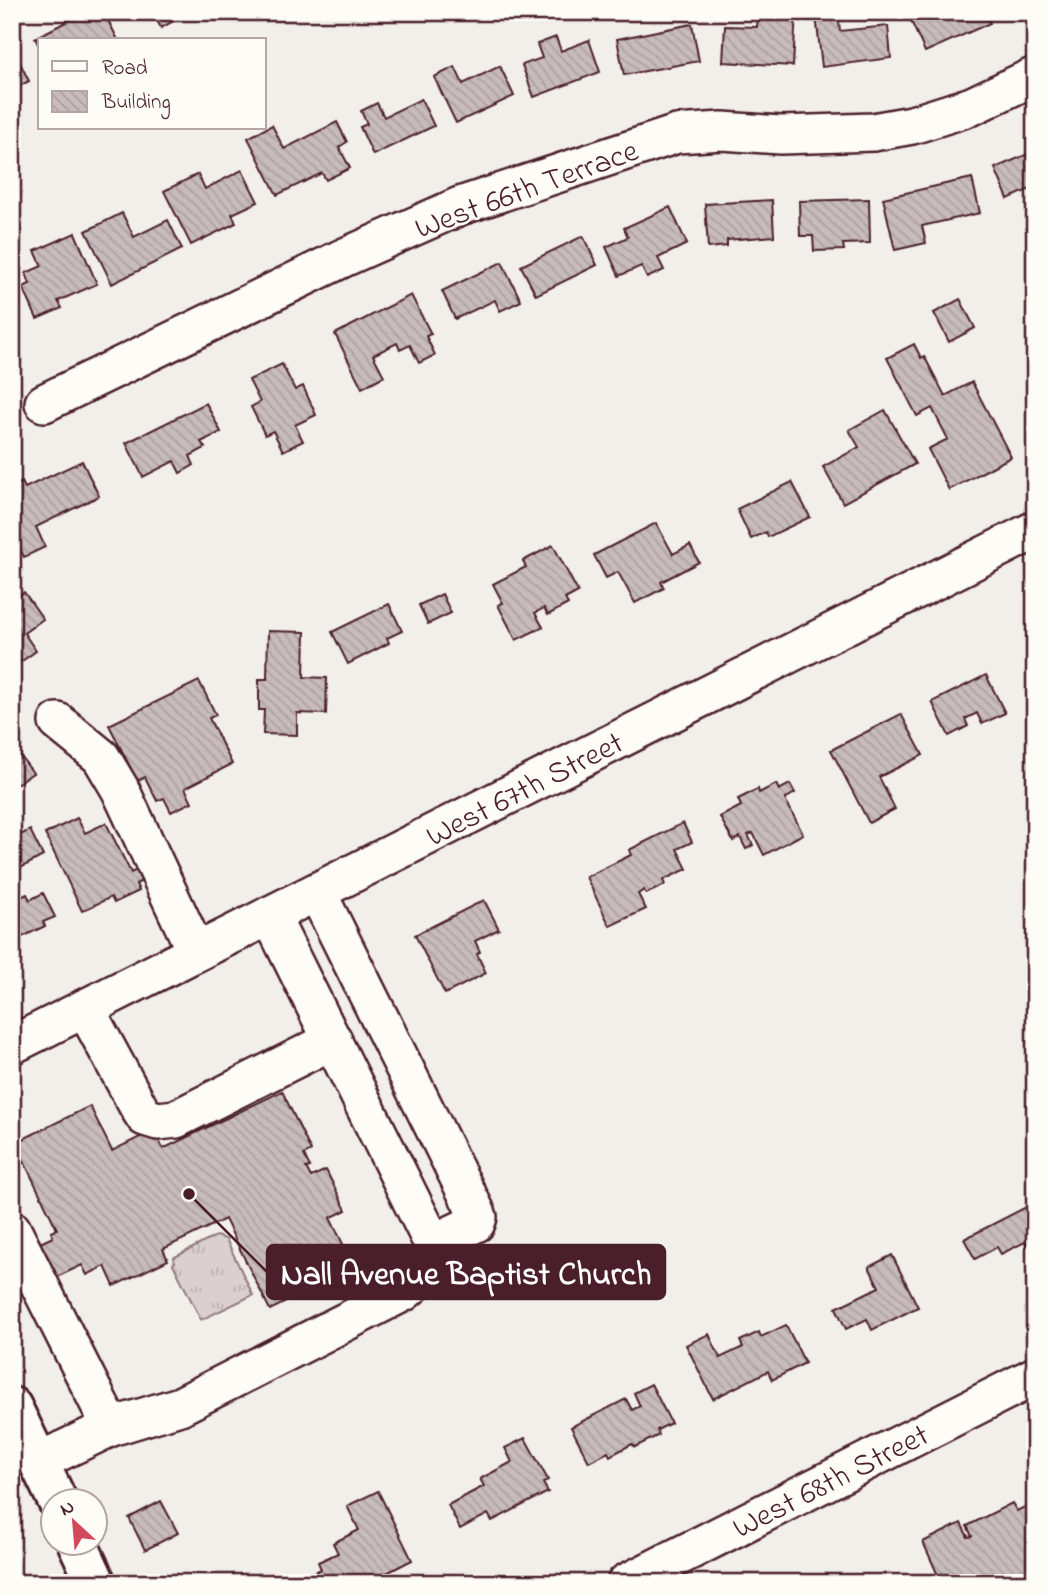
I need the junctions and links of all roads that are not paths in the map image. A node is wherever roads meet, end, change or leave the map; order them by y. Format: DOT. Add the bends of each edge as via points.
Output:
graph roads {
  1 [pos="1035,76"];
  2 [pos="44,403"];
  3 [pos="1035,530"];
  4 [pos="58,722"];
  5 [pos="317,892"];
  6 [pos="270,915"];
  7 [pos="196,952"];
  8 [pos="85,1009"];
  9 [pos="332,1040"];
  10 [pos="12,1045"];
  11 [pos="12,1230"];
  12 [pos="434,1239"];
  13 [pos="1035,1376"];
  14 [pos="12,1407"];
  15 [pos="111,1427"];
  16 [pos="38,1462"];
  17 [pos="50,1486"];
  18 [pos="83,1556"];
  19 [pos="96,1583"];
  20 [pos="626,1583"];
  1 -- 2 [label="street, West 66th Terrace" via="972,106 873,132 677,134 460,206"];
  3 -- 5 [label="street, West 67th Street"];
  4 -- 7 [label="street" via="101,757"];
  5 -- 6 [label="street, West 67th Street"];
  5 -- 12 [label="street" via="478,1217 476,1223"];
  6 -- 7 [label="street, West 67th Street"];
  6 -- 9 [label="street"];
  7 -- 8 [label="street, West 67th Street"];
  8 -- 9 [label="street" via="139,1108 145,1117 158,1121 176,1119"];
  8 -- 10 [label="street, West 67th Street"];
  9 -- 12 [label="street"];
  11 -- 15 [label="street"];
  12 -- 15 [label="street" via="419,1279 404,1292 180,1406"];
  13 -- 20 [label="street, West 68th Street"];
  14 -- 16 [label="main road"];
  15 -- 16 [label="street"];
  16 -- 17 [label="main road"];
  18 -- 19 [label="main road"];
}
